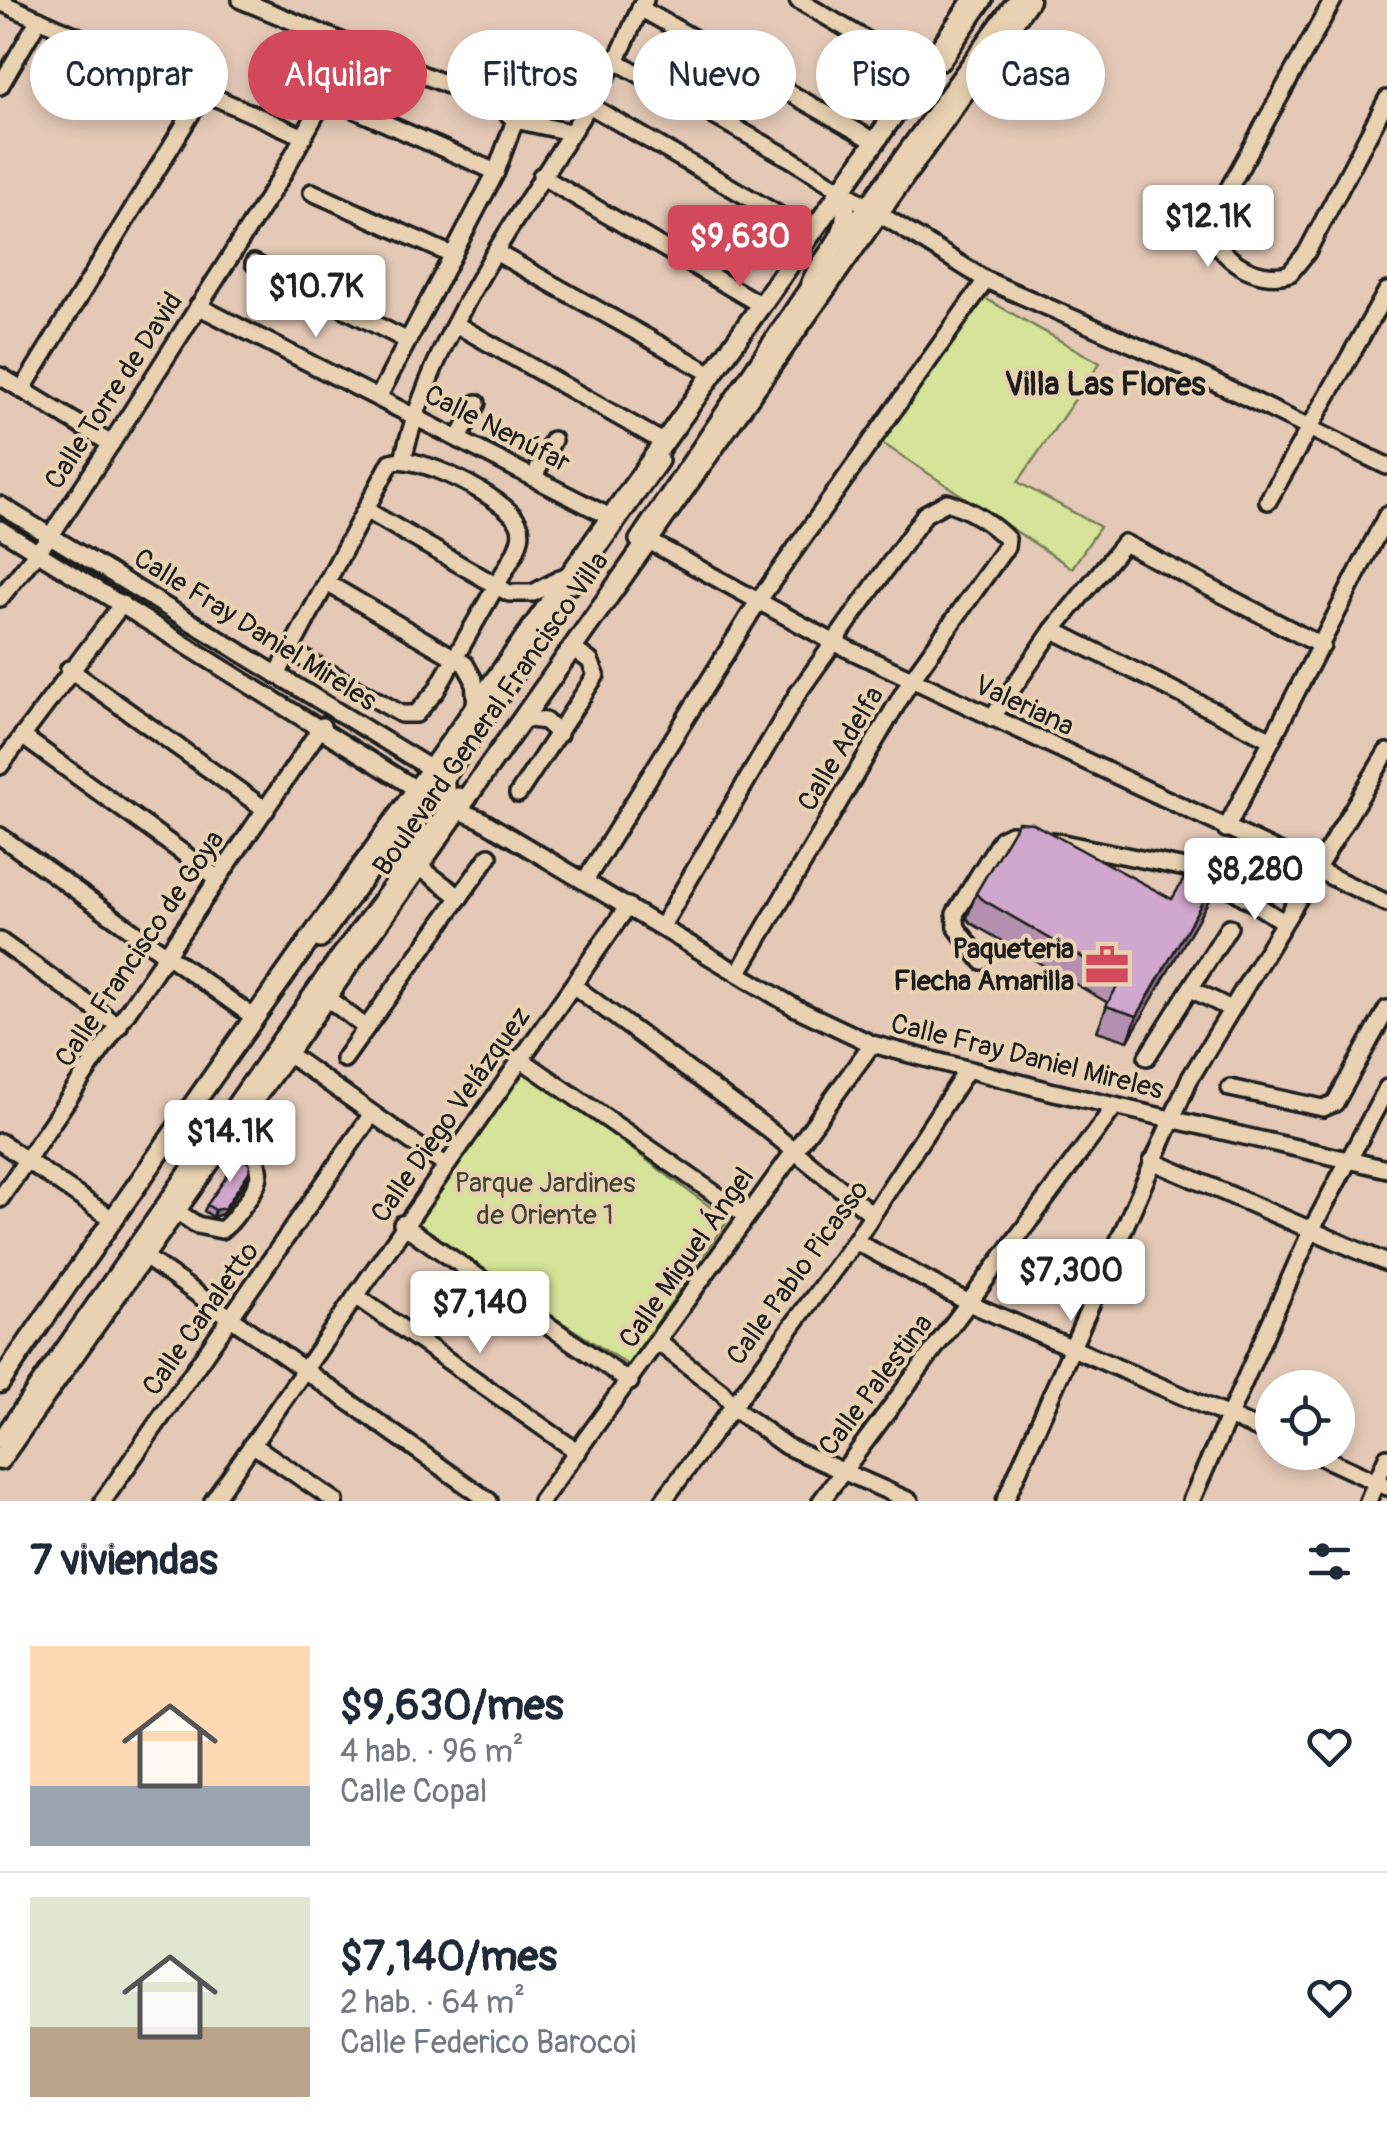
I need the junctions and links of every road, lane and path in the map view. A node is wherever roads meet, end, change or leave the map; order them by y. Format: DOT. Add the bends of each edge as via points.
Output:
graph roads {
  1 [pos="241,0"];
  2 [pos="798,0"];
  3 [pos="973,0"];
  4 [pos="984,0"];
  5 [pos="1016,0"];
  6 [pos="1028,0"];
  7 [pos="1332,0"];
  8 [pos="0,2"];
  9 [pos="643,4"];
  10 [pos="39,18"];
  11 [pos="66,30"];
  12 [pos="309,30"];
  13 [pos="849,30"];
  14 [pos="946,39"];
  15 [pos="616,60"];
  16 [pos="613,65"];
  17 [pos="0,86"];
  18 [pos="1387,98"];
  19 [pos="228,102"];
  20 [pos="613,119"];
  21 [pos="187,120"];
  22 [pos="311,120"];
  23 [pos="378,120"];
  24 [pos="515,120"];
  25 [pos="577,120"];
  26 [pos="891,120"];
  27 [pos="570,132"];
  28 [pos="302,136"];
  29 [pos="876,142"];
  30 [pos="496,172"];
  31 [pos="542,176"];
  32 [pos="312,192"];
  33 [pos="844,195"];
  34 [pos="871,212"];
  35 [pos="810,233"];
  36 [pos="497,253"];
  37 [pos="452,256"];
  38 [pos="254,263"];
  39 [pos="986,280"];
  40 [pos="806,290"];
  41 [pos="1387,291"];
  42 [pos="759,304"];
  43 [pos="198,306"];
  44 [pos="806,311"];
  45 [pos="457,325"];
  46 [pos="406,340"];
  47 [pos="710,373"];
  48 [pos="0,376"];
  49 [pos="22,390"];
  50 [pos="379,396"];
  51 [pos="476,403"];
  52 [pos="414,414"];
  53 [pos="1310,426"];
  54 [pos="460,438"];
  55 [pos="553,440"];
  56 [pos="663,442"];
  57 [pos="111,444"];
  58 [pos="403,459"];
  59 [pos="1387,466"];
  60 [pos="535,476"];
  61 [pos="1268,501"];
  62 [pos="0,505"];
  63 [pos="366,510"];
  64 [pos="1387,514"];
  65 [pos="612,518"];
  66 [pos="0,529"];
  67 [pos="50,535"];
  68 [pos="648,540"];
  69 [pos="35,550"];
  70 [pos="575,570"];
  71 [pos="327,583"];
  72 [pos="494,586"];
  73 [pos="0,598"];
  74 [pos="759,600"];
  75 [pos="122,604"];
  76 [pos="1053,630"];
  77 [pos="531,638"];
  78 [pos="832,642"];
  79 [pos="1322,646"];
  80 [pos="572,648"];
  81 [pos="292,651"];
  82 [pos="454,657"];
  83 [pos="70,669"];
  84 [pos="278,675"];
  85 [pos="911,680"];
  86 [pos="476,708"];
  87 [pos="523,718"];
  88 [pos="992,718"];
  89 [pos="322,726"];
  90 [pos="559,734"];
  91 [pos="22,736"];
  92 [pos="1272,740"];
  93 [pos="1387,752"];
  94 [pos="0,766"];
  95 [pos="439,774"];
  96 [pos="1380,780"];
  97 [pos="423,792"];
  98 [pos="518,794"];
  99 [pos="458,806"];
  100 [pos="266,810"];
  101 [pos="1226,829"];
  102 [pos="0,836"];
  103 [pos="489,856"];
  104 [pos="418,866"];
  105 [pos="1318,869"];
  106 [pos="216,878"];
  107 [pos="585,881"];
  108 [pos="460,897"];
  109 [pos="1387,903"];
  110 [pos="628,906"];
  111 [pos="1282,921"];
  112 [pos="662,926"];
  113 [pos="1228,927"];
  114 [pos="0,941"];
  115 [pos="166,954"];
  116 [pos="982,961"];
  117 [pos="739,972"];
  118 [pos="574,986"];
  119 [pos="1191,989"];
  120 [pos="325,996"];
  121 [pos="1230,1009"];
  122 [pos="1387,1010"];
  123 [pos="252,1016"];
  124 [pos="119,1026"];
  125 [pos="366,1028"];
  126 [pos="872,1044"];
  127 [pos="285,1052"];
  128 [pos="1147,1057"];
  129 [pos="519,1058"];
  130 [pos="344,1059"];
  131 [pos="967,1070"];
  132 [pos="1230,1088"];
  133 [pos="1387,1088"];
  134 [pos="1115,1106"];
  135 [pos="372,1114"];
  136 [pos="1172,1119"];
  137 [pos="229,1132"];
  138 [pos="0,1142"];
  139 [pos="793,1151"];
  140 [pos="1346,1159"];
  141 [pos="26,1160"];
  142 [pos="1152,1161"];
  143 [pos="444,1165"];
  144 [pos="1387,1169"];
  145 [pos="0,1199"];
  146 [pos="176,1211"];
  147 [pos="872,1214"];
  148 [pos="748,1216"];
  149 [pos="112,1219"];
  150 [pos="402,1224"];
  151 [pos="1312,1229"];
  152 [pos="855,1241"];
  153 [pos="145,1257"];
  154 [pos="1387,1263"];
  155 [pos="356,1296"];
  156 [pos="969,1304"];
  157 [pos="232,1319"];
  158 [pos="658,1342"];
  159 [pos="1070,1348"];
  160 [pos="305,1370"];
  161 [pos="630,1382"];
  162 [pos="0,1383"];
  163 [pos="0,1396"];
  164 [pos="734,1407"];
  165 [pos="1230,1416"];
  166 [pos="1255,1427"];
  167 [pos="0,1440"];
  168 [pos="252,1444"];
  169 [pos="578,1452"];
  170 [pos="1387,1457"];
  171 [pos="0,1460"];
  172 [pos="1351,1470"];
  173 [pos="842,1471"];
  174 [pos="1382,1484"];
  175 [pos="103,1501"];
  176 [pos="212,1501"];
  177 [pos="335,1501"];
  178 [pos="489,1501"];
  179 [pos="541,1501"];
  180 [pos="663,1501"];
  181 [pos="821,1501"];
  182 [pos="910,1501"];
  183 [pos="1004,1501"];
  184 [pos="1191,1501"];
  185 [pos="1368,1501"];
  1 -- 12 [label="street"];
  2 -- 13 [label="street"];
  3 -- 14 [label="main road, Boulevard General Francisco Villa"];
  4 -- 33 [label="street"];
  5 -- 34 [label="street"];
  6 -- 34 [label="main road, Boulevard General Francisco Villa"];
  7 -- 18 [label="street" via="1213,216 1211,234 1219,251 1265,274 1290,273"];
  8 -- 10 [label="street"];
  9 -- 15 [label="street"];
  9 -- 29 [label="street"];
  10 -- 11 [label="street"];
  10 -- 17 [label="street"];
  15 -- 16 [label="street"];
  15 -- 33 [label="street"];
  19 -- 28 [label="street"];
  20 -- 35 [label="street"];
  21 -- 49 [label="street"];
  22 -- 28 [label="street, Calle Torre de David"];
  23 -- 30 [label="street"];
  24 -- 27 [label="street"];
  24 -- 30 [label="street"];
  25 -- 27 [label="street"];
  26 -- 29 [label="main road, Boulevard General Francisco Villa"];
  27 -- 31 [label="street"];
  28 -- 43 [label="street, Calle Torre de David"];
  29 -- 33 [label="main road, Boulevard General Francisco Villa"];
  30 -- 37 [label="street"];
  31 -- 36 [label="street"];
  31 -- 42 [label="street"];
  32 -- 37 [label="street"];
  33 -- 34 [label="street"];
  33 -- 35 [label="main road, Boulevard General Francisco Villa"];
  33 -- 40 [label="main road" via="847,228"];
  33 -- 77 [label="street" via="620,523"];
  34 -- 39 [label="street"];
  34 -- 40 [label="street"];
  34 -- 44 [label="main road, Boulevard General Francisco Villa"];
  35 -- 42 [label="main road, Boulevard General Francisco Villa"];
  36 -- 45 [label="street"];
  36 -- 47 [label="street"];
  37 -- 46 [label="street"];
  38 -- 46 [label="street"];
  39 -- 53 [label="street"];
  39 -- 74 [label="street"];
  40 -- 44 [label="main road"];
  40 -- 99 [label="street"];
  41 -- 53 [label="street"];
  42 -- 47 [label="main road, Boulevard General Francisco Villa"];
  43 -- 50 [label="street, Calle Nenúfar"];
  43 -- 57 [label="street, Calle Torre de David"];
  44 -- 68 [label="main road, Boulevard General Francisco Villa"];
  45 -- 52 [label="street"];
  45 -- 56 [label="street"];
  46 -- 50 [label="street"];
  47 -- 56 [label="main road, Boulevard General Francisco Villa"];
  48 -- 49 [label="street"];
  49 -- 57 [label="street"];
  50 -- 52 [label="street, Calle Nenúfar"];
  51 -- 54 [label="street"];
  52 -- 54 [label="street, Calle Nenúfar"];
  52 -- 58 [label="street"];
  53 -- 59 [label="street"];
  53 -- 61 [label="street"];
  54 -- 60 [label="street, Calle Nenúfar"];
  55 -- 60 [label="street"];
  56 -- 65 [label="main road, Boulevard General Francisco Villa"];
  57 -- 67 [label="street, Calle Torre de David"];
  58 -- 63 [label="street" via="388,466"];
  58 -- 72 [label="street" via="461,481 503,505 518,523 515,553"];
  60 -- 65 [label="street, Calle Nenúfar"];
  62 -- 67 [label="street, Calle Fray Daniel Mireles"];
  63 -- 71 [label="street"];
  63 -- 72 [label="street"];
  64 -- 79 [label="street"];
  65 -- 70 [label="main road, Boulevard General Francisco Villa"];
  66 -- 69 [label="street, Calle Fray Daniel Mireles"];
  67 -- 69 [label="street, Calle Torre de David"];
  67 -- 84 [label="street, Calle Fray Daniel Mireles"];
  68 -- 74 [label="street, Valeriana"];
  68 -- 80 [label="main road, Boulevard General Francisco Villa"];
  69 -- 73 [label="street, Calle Torre de David"];
  69 -- 75 [label="street, Calle Fray Daniel Mireles"];
  70 -- 72 [label="street" via="533,592"];
  70 -- 77 [label="main road, Boulevard General Francisco Villa"];
  71 -- 81 [label="street"];
  71 -- 82 [label="street"];
  72 -- 82 [label="street"];
  74 -- 78 [label="street, Valeriana"];
  74 -- 107 [label="street"];
  75 -- 83 [label="street"];
  75 -- 89 [label="street, Calle Fray Daniel Mireles"];
  76 -- 79 [label="street" via="1124,544"];
  76 -- 88 [label="street"];
  76 -- 92 [label="street"];
  77 -- 86 [label="main road, Boulevard General Francisco Villa"];
  77 -- 95 [label="main road"];
  78 -- 85 [label="street, Valeriana"];
  78 -- 85 [label="street, Calle Adelfa" via="925,514 947,502 970,512 1007,540"];
  78 -- 112 [label="street"];
  79 -- 92 [label="street"];
  80 -- 87 [label="main road, Boulevard General Francisco Villa"];
  80 -- 90 [label="street" via="596,674"];
  81 -- 82 [label="street" via="408,716 423,709"];
  81 -- 84 [label="street"];
  82 -- 86 [label="street" via="472,673"];
  83 -- 91 [label="street"];
  83 -- 100 [label="street"];
  84 -- 95 [label="street, Calle Fray Daniel Mireles"];
  85 -- 88 [label="street, Valeriana"];
  85 -- 117 [label="street, Calle Adelfa"];
  86 -- 95 [label="main road, Boulevard General Francisco Villa"];
  87 -- 90 [label="street" via="546,721"];
  87 -- 99 [label="main road, Boulevard General Francisco Villa"];
  88 -- 101 [label="street, Valeriana"];
  89 -- 97 [label="street, Calle Fray Daniel Mireles"];
  89 -- 100 [label="street, Calle Francisco de Goya"];
  90 -- 98 [label="street"];
  91 -- 94 [label="street"];
  91 -- 106 [label="street"];
  92 -- 101 [label="street"];
  93 -- 96 [label="street"];
  95 -- 97 [label="main road, Boulevard General Francisco Villa"];
  95 -- 99 [label="main road"];
  96 -- 105 [label="street"];
  97 -- 99 [label="street, Calle Fray Daniel Mireles"];
  97 -- 123 [label="main road, Boulevard General Francisco Villa"];
  97 -- 163 [label="street"];
  99 -- 104 [label="main road, Boulevard General Francisco Villa"];
  99 -- 107 [label="street, Calle Fray Daniel Mireles"];
  99 -- 167 [label="street" via="304,1004"];
  100 -- 106 [label="street, Calle Francisco de Goya"];
  101 -- 105 [label="street, Valeriana"];
  102 -- 115 [label="street"];
  103 -- 108 [label="street"];
  104 -- 108 [label="street"];
  104 -- 120 [label="main road, Boulevard General Francisco Villa"];
  105 -- 109 [label="street, Valeriana"];
  105 -- 111 [label="street"];
  106 -- 115 [label="street, Calle Francisco de Goya"];
  107 -- 110 [label="street, Calle Fray Daniel Mireles"];
  108 -- 125 [label="street"];
  110 -- 112 [label="street, Calle Fray Daniel Mireles"];
  110 -- 118 [label="street, Calle Diego Velázquez"];
  111 -- 116 [label="street" via="1205,872 1011,834 1001,839 954,918"];
  111 -- 121 [label="street"];
  112 -- 117 [label="street, Calle Fray Daniel Mireles"];
  113 -- 119 [label="street"];
  114 -- 124 [label="street"];
  115 -- 123 [label="street"];
  115 -- 124 [label="street, Calle Francisco de Goya"];
  117 -- 126 [label="street, Calle Fray Daniel Mireles"];
  118 -- 129 [label="street, Calle Diego Velázquez"];
  118 -- 139 [label="street"];
  119 -- 121 [label="street"];
  119 -- 128 [label="street"];
  120 -- 125 [label="street"];
  120 -- 127 [label="main road, Boulevard General Francisco Villa"];
  121 -- 136 [label="street"];
  122 -- 132 [label="street" via="1336,1103 1323,1108"];
  123 -- 149 [label="main road, Boulevard General Francisco Villa"];
  124 -- 141 [label="street, Calle Francisco de Goya"];
  125 -- 130 [label="street"];
  126 -- 131 [label="street, Calle Fray Daniel Mireles"];
  126 -- 139 [label="street, Calle Miguel Ángel"];
  127 -- 135 [label="street"];
  127 -- 137 [label="main road, Boulevard General Francisco Villa"];
  129 -- 143 [label="street, Calle Diego Velázquez"];
  129 -- 148 [label="street"];
  131 -- 134 [label="street, Calle Fray Daniel Mireles"];
  131 -- 147 [label="street, Calle Pablo Picasso"];
  133 -- 140 [label="street"];
  134 -- 136 [label="street, Calle Fray Daniel Mireles"];
  134 -- 156 [label="street, Calle Palestina"];
  135 -- 143 [label="street"];
  135 -- 157 [label="street, Calle Canaletto"];
  136 -- 140 [label="street, Calle Fray Daniel Mireles"];
  136 -- 142 [label="street"];
  137 -- 146 [label="main road, Boulevard General Francisco Villa"];
  137 -- 146 [label="street" via="257,1160 261,1176 252,1194 221,1230"];
  138 -- 141 [label="street"];
  139 -- 147 [label="street"];
  139 -- 148 [label="street, Calle Miguel Ángel"];
  140 -- 144 [label="street, Calle Fray Daniel Mireles"];
  140 -- 151 [label="street"];
  141 -- 145 [label="street, Calle Francisco de Goya"];
  141 -- 149 [label="street"];
  142 -- 151 [label="street"];
  142 -- 159 [label="street"];
  143 -- 150 [label="street, Calle Diego Velázquez"];
  146 -- 153 [label="main road, Boulevard General Francisco Villa"];
  147 -- 152 [label="street, Calle Pablo Picasso"];
  148 -- 158 [label="street, Calle Miguel Ángel"];
  149 -- 162 [label="main road, Boulevard General Francisco Villa"];
  150 -- 155 [label="street, Calle Diego Velázquez"];
  150 -- 161 [label="street"];
  151 -- 154 [label="street"];
  151 -- 165 [label="street"];
  152 -- 156 [label="street"];
  152 -- 164 [label="street, Calle Pablo Picasso"];
  153 -- 157 [label="street"];
  153 -- 171 [label="main road, Boulevard General Francisco Villa"];
  155 -- 160 [label="street, Calle Diego Velázquez"];
  155 -- 169 [label="street"];
  156 -- 159 [label="street"];
  156 -- 173 [label="street, Calle Palestina"];
  157 -- 160 [label="street"];
  157 -- 175 [label="street, Calle Canaletto"];
  158 -- 161 [label="street, Calle Miguel Ángel"];
  158 -- 164 [label="street"];
  159 -- 165 [label="street"];
  159 -- 183 [label="street"];
  160 -- 168 [label="street, Calle Diego Velázquez"];
  160 -- 178 [label="street"];
  161 -- 169 [label="street, Calle Miguel Ángel"];
  164 -- 173 [label="street" via="786,1446"];
  164 -- 180 [label="street, Calle Pablo Picasso"];
  165 -- 166 [label="street"];
  165 -- 184 [label="street"];
  168 -- 176 [label="street, Calle Diego Velázquez"];
  168 -- 177 [label="street"];
  169 -- 179 [label="street, Calle Miguel Ángel"];
  170 -- 174 [label="street"];
  172 -- 174 [label="street"];
  173 -- 181 [label="street, Calle Palestina"];
  173 -- 182 [label="street"];
  174 -- 185 [label="street"];
}
